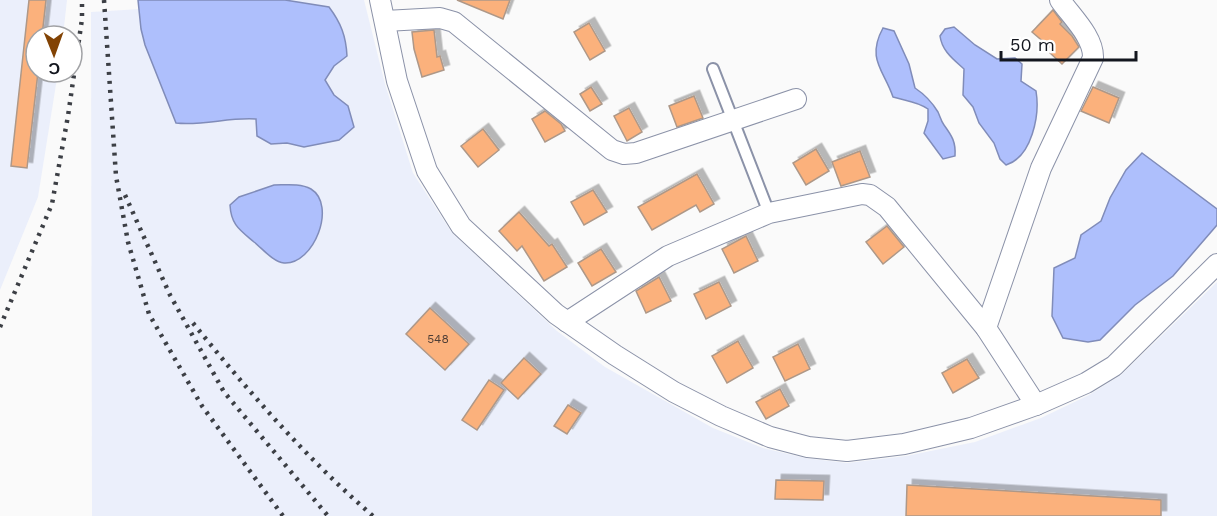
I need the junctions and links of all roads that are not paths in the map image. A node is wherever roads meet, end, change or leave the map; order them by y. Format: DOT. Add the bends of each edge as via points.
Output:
graph roads {
  1 [pos="380,0"];
  2 [pos="1060,0"];
  3 [pos="385,21"];
  4 [pos="712,69"];
  5 [pos="796,99"];
  6 [pos="732,120"];
  7 [pos="769,213"];
  8 [pos="1217,264"];
  9 [pos="567,322"];
  10 [pos="986,328"];
  11 [pos="1036,405"];
  1 -- 3 [label="street"];
  2 -- 10 [label="street" via="1090,42 1094,52 1092,64 1041,168"];
  3 -- 6 [label="street" via="440,18 454,22 617,152 636,153"];
  3 -- 9 [label="street" via="397,81 427,171 461,226"];
  4 -- 6 [label="lane"];
  5 -- 6 [label="street"];
  6 -- 7 [label="lane"];
  7 -- 9 [label="street" via="668,256"];
  7 -- 10 [label="street" via="870,195 887,207"];
  8 -- 11 [label="street" via="1114,366"];
  9 -- 11 [label="street" via="674,392 721,416 808,447 848,451 904,444 971,428"];
  10 -- 11 [label="street"];
}
